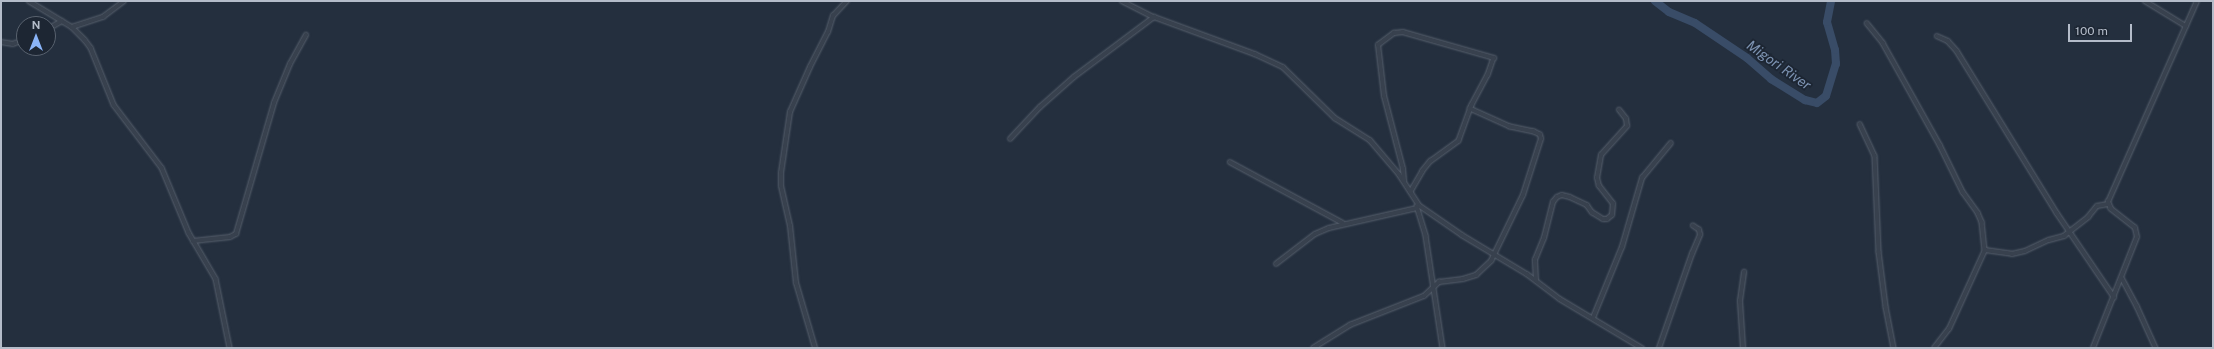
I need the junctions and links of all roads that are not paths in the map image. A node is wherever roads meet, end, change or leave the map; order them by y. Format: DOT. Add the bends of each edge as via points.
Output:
graph roads {
  1 [pos="29,1"];
  2 [pos="124,1"];
  3 [pos="847,1"];
  4 [pos="1122,1"];
  5 [pos="2144,1"];
  6 [pos="2197,1"];
  7 [pos="1154,17"];
  8 [pos="62,21"];
  9 [pos="1867,23"];
  10 [pos="56,24"];
  11 [pos="2186,26"];
  12 [pos="72,27"];
  13 [pos="306,35"];
  14 [pos="1937,36"];
  15 [pos="1,42"];
  16 [pos="16,43"];
  17 [pos="1470,109"];
  18 [pos="1619,110"];
  19 [pos="1860,124"];
  20 [pos="1010,138"];
  21 [pos="1671,143"];
  22 [pos="1230,162"];
  23 [pos="1404,181"];
  24 [pos="1411,192"];
  25 [pos="1415,199"];
  26 [pos="2108,204"];
  27 [pos="1417,208"];
  28 [pos="1343,223"];
  29 [pos="1693,226"];
  30 [pos="2070,231"];
  31 [pos="193,241"];
  32 [pos="1985,250"];
  33 [pos="1495,255"];
  34 [pos="1276,264"];
  35 [pos="1744,272"];
  36 [pos="2122,278"];
  37 [pos="1536,281"];
  38 [pos="1433,286"];
  39 [pos="2114,297"];
  40 [pos="1593,318"];
  41 [pos="230,348"];
  42 [pos="815,348"];
  43 [pos="1313,348"];
  44 [pos="1443,348"];
  45 [pos="1642,348"];
  46 [pos="1659,348"];
  47 [pos="1743,348"];
  48 [pos="1894,348"];
  49 [pos="1934,348"];
  50 [pos="2094,348"];
  51 [pos="2156,348"];
  1 -- 8 [label="street"];
  2 -- 12 [label="street" via="103,16"];
  3 -- 42 [label="street" via="833,16 790,112 781,172 796,283"];
  4 -- 7 [label="street"];
  5 -- 11 [label="street"];
  6 -- 11 [label="street"];
  7 -- 20 [label="street" via="1074,77"];
  7 -- 23 [label="street" via="1266,58 1283,67 1335,118 1370,140"];
  8 -- 10 [label="street"];
  8 -- 12 [label="street"];
  9 -- 32 [label="street" via="1883,43 1963,192 1978,213 1983,228"];
  11 -- 26 [label="street"];
  12 -- 31 [label="street" via="91,48 118,111 162,168"];
  13 -- 31 [label="street" via="290,64 274,103 236,234"];
  14 -- 30 [label="street" via="1948,41 1957,51"];
  15 -- 16 [label="street"];
  17 -- 23 [label="street" via="1494,58 1403,32 1380,42 1378,50 1384,96"];
  17 -- 24 [label="street" via="1458,143 1431,161 1422,171"];
  17 -- 33 [label="street" via="1510,127 1534,132 1540,135 1541,139 1523,195"];
  18 -- 37 [label="street" via="1626,119 1627,126 1601,155 1597,178 1599,186 1613,204 1612,215 1603,219 1586,205 1562,194 1557,197 1553,202 1544,238 1535,260"];
  19 -- 48 [label="street" via="1875,156 1879,252"];
  21 -- 40 [label="street" via="1642,178 1621,251"];
  22 -- 28 [label="street"];
  23 -- 24 [label="street"];
  24 -- 25 [label="street"];
  25 -- 27 [label="street"];
  25 -- 33 [label="street" via="1420,206 1437,218"];
  26 -- 30 [label="street" via="2097,206"];
  26 -- 36 [label="street" via="2135,228 2137,234"];
  27 -- 28 [label="street"];
  27 -- 38 [label="street" via="1426,236"];
  28 -- 34 [label="street" via="1316,234"];
  29 -- 46 [label="street" via="1700,232 1700,236"];
  30 -- 32 [label="street" via="2064,236 2012,254"];
  30 -- 39 [label="street"];
  31 -- 41 [label="street" via="216,279"];
  32 -- 49 [label="street" via="1949,329"];
  33 -- 37 [label="street"];
  33 -- 38 [label="street" via="1476,275 1463,280 1439,282"];
  35 -- 47 [label="street" via="1740,301"];
  36 -- 39 [label="street"];
  36 -- 51 [label="street"];
  37 -- 40 [label="street" via="1560,299"];
  38 -- 43 [label="street" via="1424,296 1350,325"];
  38 -- 44 [label="street"];
  39 -- 50 [label="street"];
  40 -- 45 [label="street"];
}
